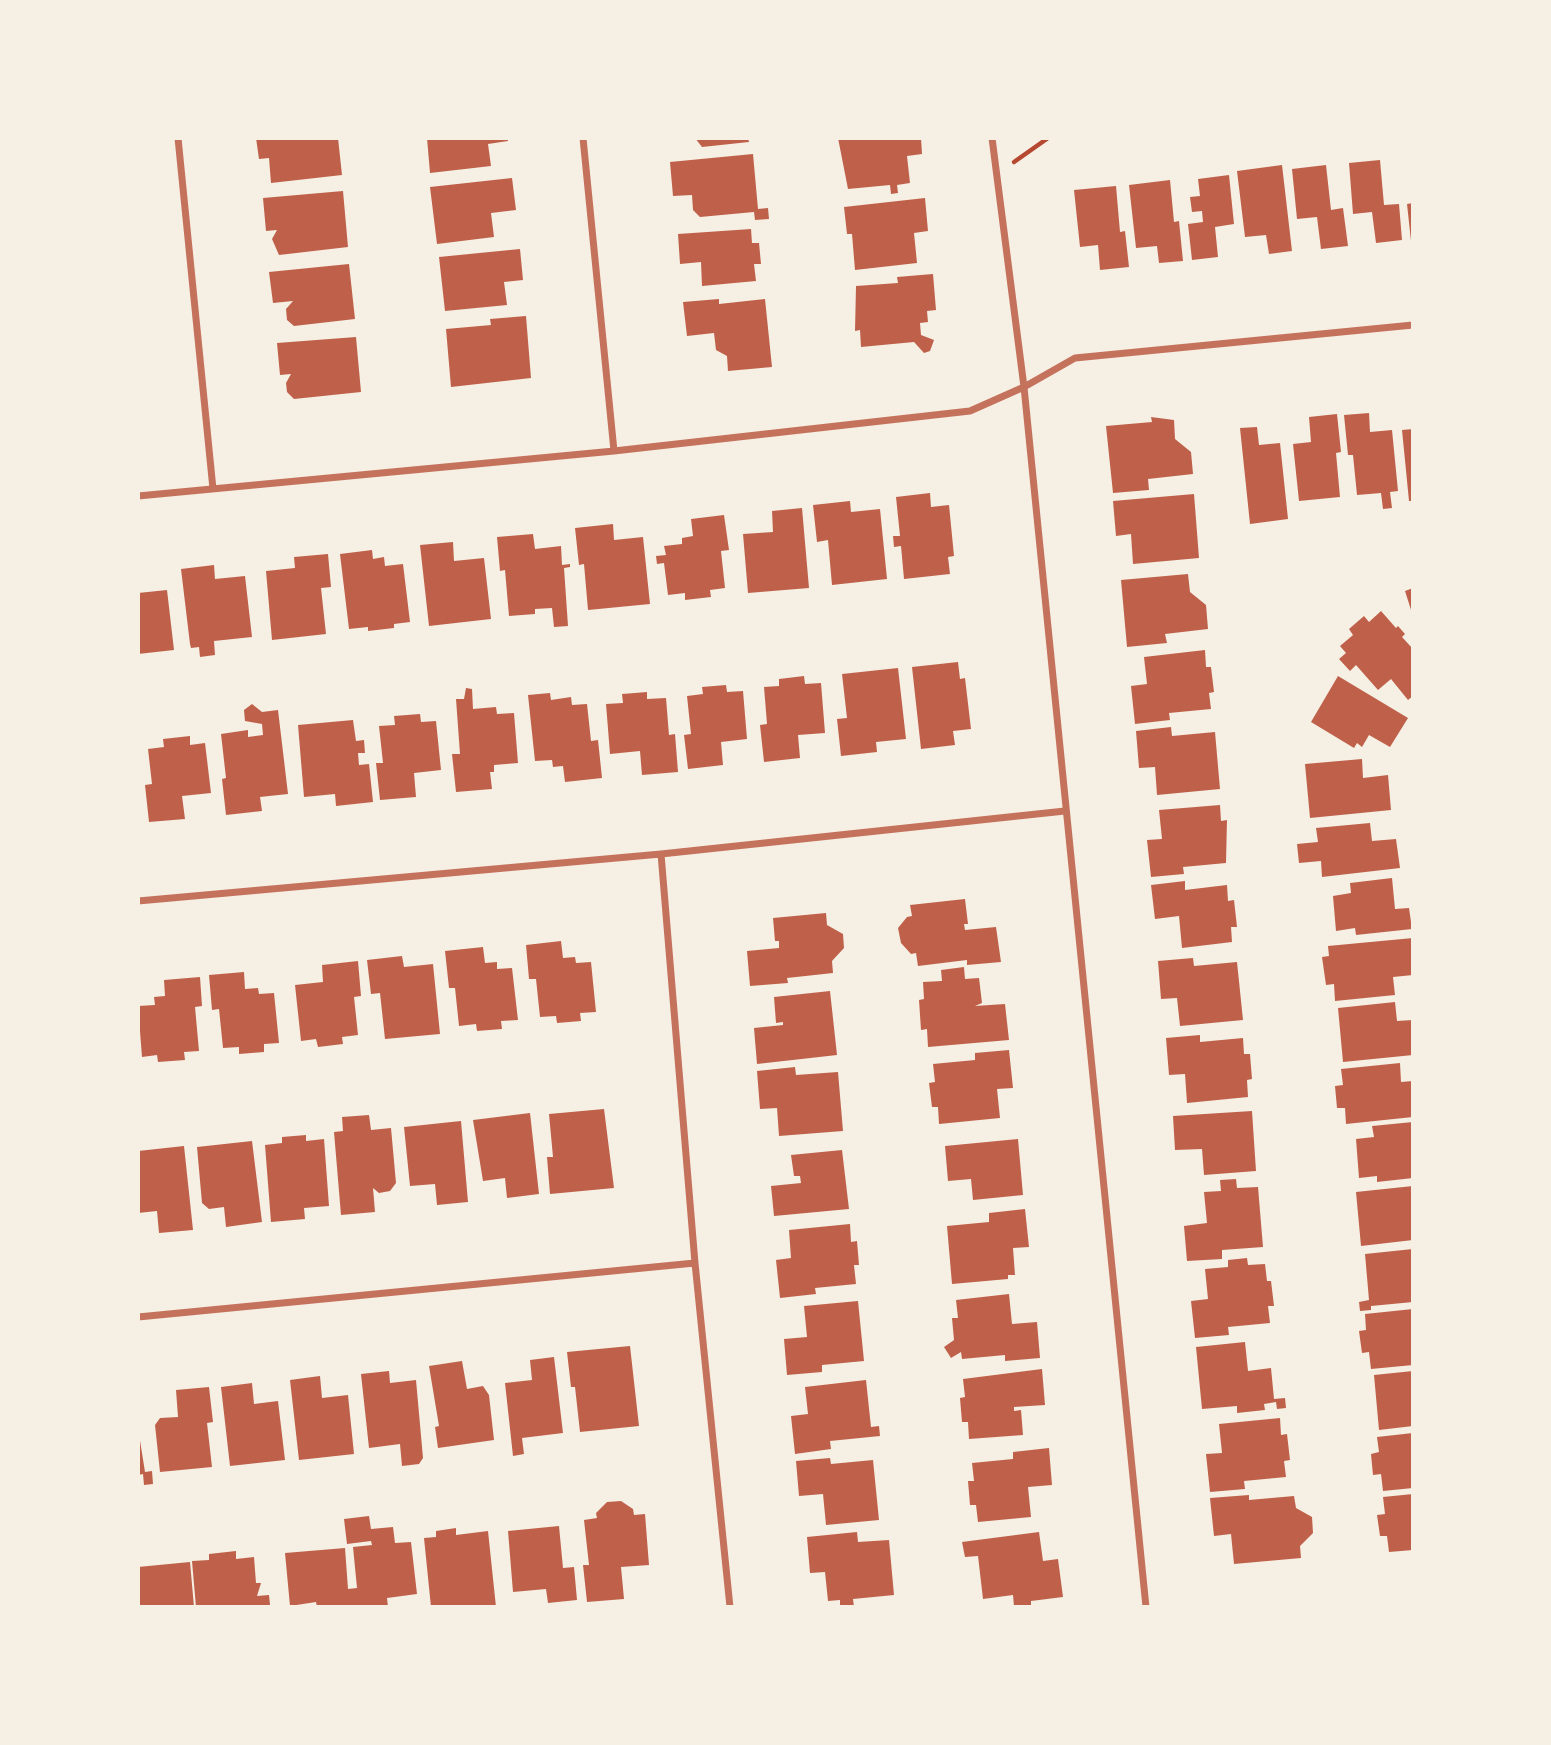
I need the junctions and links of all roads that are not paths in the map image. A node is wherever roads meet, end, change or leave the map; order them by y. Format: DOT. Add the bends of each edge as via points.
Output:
graph roads {
  1 [pos="178,138"];
  2 [pos="583,138"];
  3 [pos="992,138"];
  4 [pos="1413,325"];
  5 [pos="1024,387"];
  6 [pos="614,451"];
  7 [pos="213,489"];
  8 [pos="138,496"];
  9 [pos="1065,811"];
  10 [pos="661,854"];
  11 [pos="138,901"];
  12 [pos="695,1263"];
  13 [pos="138,1317"];
  14 [pos="730,1607"];
  15 [pos="1146,1607"];
  1 -- 7 [label="street"];
  2 -- 6 [label="street"];
  3 -- 5 [label="street"];
  4 -- 5 [label="street" via="1075,358"];
  5 -- 6 [label="street" via="970,411"];
  5 -- 9 [label="street"];
  6 -- 7 [label="street"];
  7 -- 8 [label="street"];
  9 -- 10 [label="street"];
  9 -- 15 [label="street"];
  10 -- 11 [label="street"];
  10 -- 12 [label="street"];
  12 -- 13 [label="street"];
  12 -- 14 [label="street"];
}
